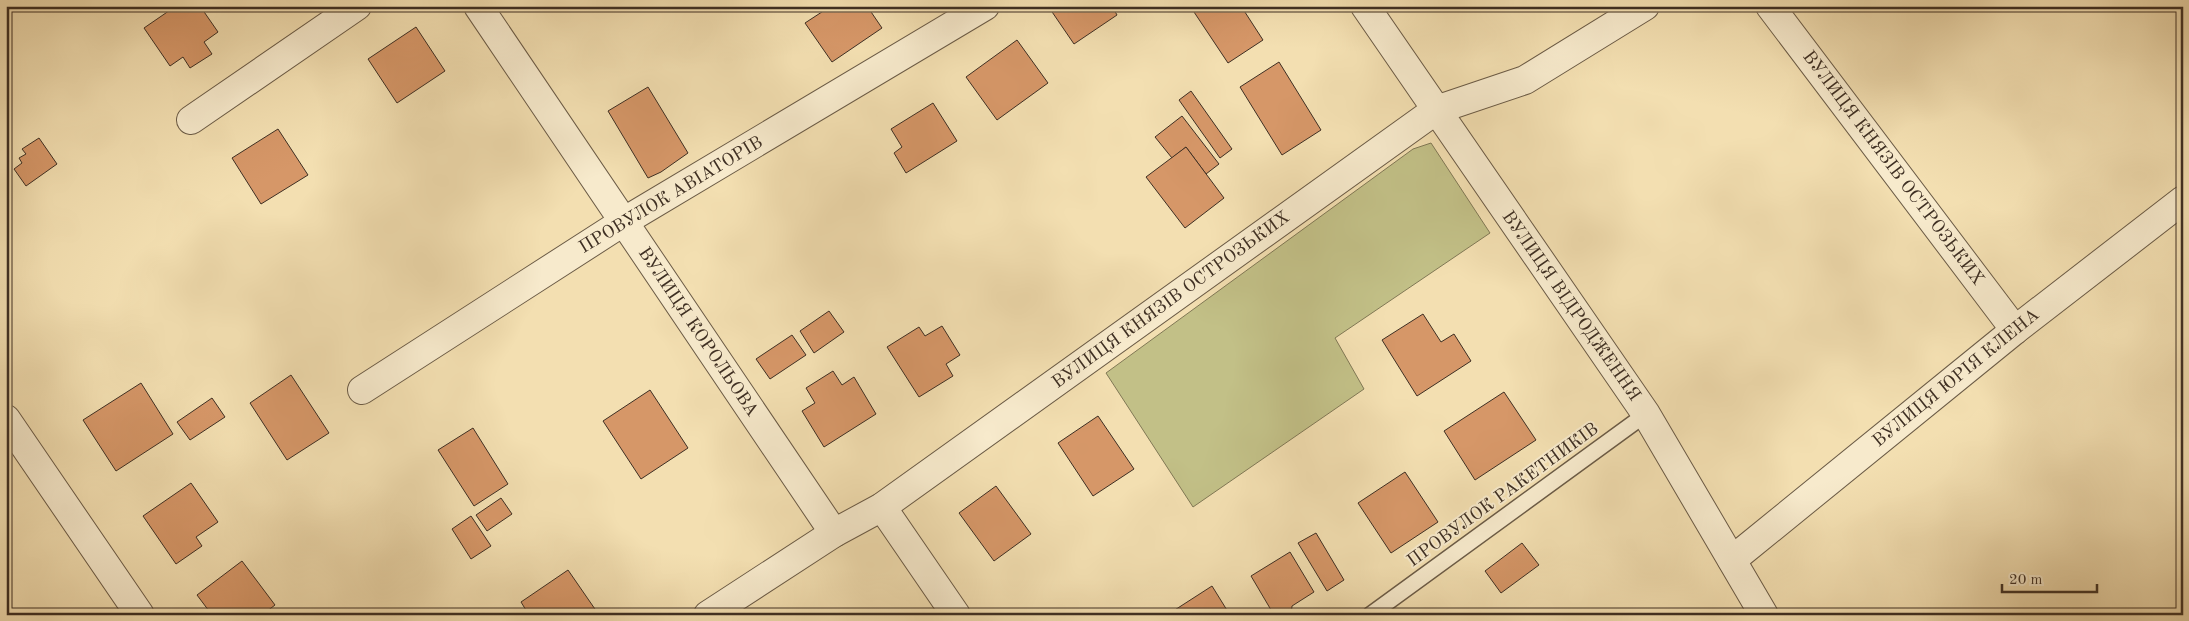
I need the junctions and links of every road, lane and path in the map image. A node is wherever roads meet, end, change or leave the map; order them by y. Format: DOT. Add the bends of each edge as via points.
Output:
graph roads {
  1 [pos="357,6"];
  2 [pos="478,6"];
  3 [pos="985,6"];
  4 [pos="1365,6"];
  5 [pos="1645,6"];
  6 [pos="1770,6"];
  7 [pos="1436,110"];
  8 [pos="191,120"];
  9 [pos="2183,200"];
  10 [pos="623,222"];
  11 [pos="2015,330"];
  12 [pos="362,390"];
  13 [pos="1646,414"];
  14 [pos="6,420"];
  15 [pos="14,449"];
  16 [pos="882,507"];
  17 [pos="834,533"];
  18 [pos="1732,560"];
  19 [pos="1380,612"];
  20 [pos="140,615"];
  21 [pos="708,615"];
  22 [pos="956,615"];
  23 [pos="1764,615"];
  1 -- 8 [label="street"];
  2 -- 10 [label="street, ВУЛИЦЯ КОРОЛЬОВА"];
  3 -- 10 [label="street, ПРОВУЛОК АВІАТОРІВ"];
  4 -- 7 [label="street, ВУЛИЦЯ ВІДРОДЖЕННЯ"];
  5 -- 7 [label="street, ВУЛИЦЯ КНЯЗІВ ОСТРОЗЬКИХ" via="1524,80"];
  6 -- 11 [label="street, ВУЛИЦЯ КНЯЗІВ ОСТРОЗЬКИХ"];
  7 -- 13 [label="street, ВУЛИЦЯ ВІДРОДЖЕННЯ"];
  7 -- 16 [label="street, ВУЛИЦЯ КНЯЗІВ ОСТРОЗЬКИХ"];
  9 -- 11 [label="street, ВУЛИЦЯ ЮРІЯ КЛЕНА"];
  10 -- 12 [label="street, ПРОВУЛОК АВІАТОРІВ"];
  10 -- 17 [label="street, ВУЛИЦЯ КОРОЛЬОВА"];
  11 -- 18 [label="street, ВУЛИЦЯ ЮРІЯ КЛЕНА"];
  13 -- 18 [label="street, ВУЛИЦЯ ВІДРОДЖЕННЯ"];
  13 -- 19 [label="lane, ПРОВУЛОК РАКЕТНИКІВ"];
  14 -- 15 [label="street"];
  15 -- 20 [label="street"];
  16 -- 17 [label="street, ВУЛИЦЯ КНЯЗІВ ОСТРОЗЬКИХ"];
  16 -- 22 [label="street"];
  17 -- 21 [label="street, ВУЛИЦЯ КНЯЗІВ ОСТРОЗЬКИХ"];
  18 -- 23 [label="street, ВУЛИЦЯ ВІДРОДЖЕННЯ"];
}
